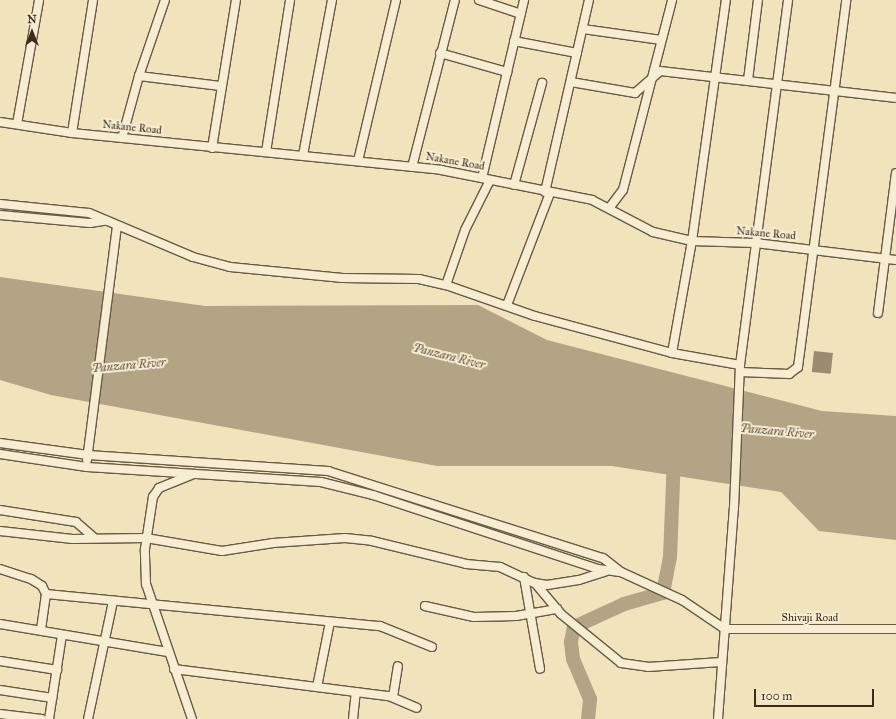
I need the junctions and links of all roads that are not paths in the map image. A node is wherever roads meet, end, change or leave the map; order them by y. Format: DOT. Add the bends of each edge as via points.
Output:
graph roads {
  1 [pos="39,0"];
  2 [pos="93,0"];
  3 [pos="165,0"];
  4 [pos="236,0"];
  5 [pos="290,0"];
  6 [pos="332,0"];
  7 [pos="396,0"];
  8 [pos="455,0"];
  9 [pos="479,0"];
  10 [pos="524,0"];
  11 [pos="589,0"];
  12 [pos="672,0"];
  13 [pos="726,0"];
  14 [pos="758,0"];
  15 [pos="788,0"];
  16 [pos="846,0"];
  17 [pos="521,14"];
  18 [pos="583,29"];
  19 [pos="661,40"];
  20 [pos="514,41"];
  21 [pos="440,53"];
  22 [pos="577,53"];
  23 [pos="507,72"];
  24 [pos="653,74"];
  25 [pos="139,76"];
  26 [pos="717,76"];
  27 [pos="748,80"];
  28 [pos="571,82"];
  29 [pos="542,83"];
  30 [pos="777,84"];
  31 [pos="220,86"];
  32 [pos="836,91"];
  33 [pos="896,98"];
  34 [pos="0,122"];
  35 [pos="17,124"];
  36 [pos="72,133"];
  37 [pos="122,138"];
  38 [pos="212,148"];
  39 [pos="266,152"];
  40 [pos="303,155"];
  41 [pos="358,161"];
  42 [pos="412,167"];
  43 [pos="896,173"];
  44 [pos="482,178"];
  45 [pos="490,180"];
  46 [pos="514,185"];
  47 [pos="547,193"];
  48 [pos="0,204"];
  49 [pos="610,207"];
  50 [pos="0,215"];
  51 [pos="106,221"];
  52 [pos="117,226"];
  53 [pos="692,241"];
  54 [pos="755,243"];
  55 [pos="814,250"];
  56 [pos="885,260"];
  57 [pos="896,260"];
  58 [pos="446,285"];
  59 [pos="507,305"];
  60 [pos="878,313"];
  61 [pos="672,353"];
  62 [pos="740,368"];
  63 [pos="0,443"];
  64 [pos="88,452"];
  65 [pos="0,454"];
  66 [pos="200,461"];
  67 [pos="87,467"];
  68 [pos="198,472"];
  69 [pos="0,510"];
  70 [pos="0,531"];
  71 [pos="93,537"];
  72 [pos="146,538"];
  73 [pos="0,569"];
  74 [pos="607,571"];
  75 [pos="621,572"];
  76 [pos="524,577"];
  77 [pos="535,583"];
  78 [pos="46,594"];
  79 [pos="113,601"];
  80 [pos="152,605"];
  81 [pos="425,606"];
  82 [pos="559,611"];
  83 [pos="529,614"];
  84 [pos="330,622"];
  85 [pos="0,624"];
  86 [pos="725,629"];
  87 [pos="896,629"];
  88 [pos="41,631"];
  89 [pos="62,635"];
  90 [pos="104,641"];
  91 [pos="432,647"];
  92 [pos="168,652"];
  93 [pos="0,661"];
  94 [pos="721,662"];
  95 [pos="398,666"];
  96 [pos="174,669"];
  97 [pos="540,669"];
  98 [pos="56,670"];
  99 [pos="317,687"];
  100 [pos="0,690"];
  101 [pos="356,692"];
  102 [pos="393,697"];
  103 [pos="52,698"];
  104 [pos="418,708"];
  105 [pos="0,714"];
  106 [pos="42,719"];
  107 [pos="49,719"];
  108 [pos="88,719"];
  109 [pos="192,719"];
  110 [pos="353,719"];
  111 [pos="718,719"];
  1 -- 35 [label="street"];
  2 -- 36 [label="street"];
  3 -- 25 [label="street"];
  4 -- 31 [label="street"];
  5 -- 39 [label="street"];
  6 -- 40 [label="street"];
  7 -- 41 [label="street"];
  8 -- 21 [label="street"];
  9 -- 17 [label="street"];
  10 -- 17 [label="street"];
  11 -- 18 [label="street"];
  12 -- 19 [label="street"];
  13 -- 26 [label="street"];
  14 -- 27 [label="street"];
  15 -- 30 [label="street"];
  16 -- 32 [label="street"];
  17 -- 20 [label="street"];
  18 -- 19 [label="street"];
  18 -- 22 [label="street"];
  19 -- 24 [label="street"];
  20 -- 22 [label="street"];
  20 -- 23 [label="street"];
  21 -- 23 [label="street"];
  21 -- 42 [label="street"];
  22 -- 28 [label="street"];
  23 -- 44 [label="street"];
  24 -- 26 [label="street" via="660,72"];
  24 -- 28 [label="street" via="646,86 634,93"];
  24 -- 49 [label="street" via="623,190"];
  25 -- 31 [label="street"];
  25 -- 37 [label="street"];
  26 -- 27 [label="street"];
  26 -- 53 [label="street"];
  27 -- 30 [label="street"];
  28 -- 47 [label="street"];
  29 -- 46 [label="street"];
  30 -- 32 [label="street"];
  30 -- 54 [label="street"];
  31 -- 38 [label="street"];
  32 -- 33 [label="street"];
  32 -- 55 [label="street"];
  34 -- 35 [label="street, Nakane Road"];
  35 -- 36 [label="street, Nakane Road"];
  36 -- 37 [label="street, Nakane Road"];
  37 -- 38 [label="street, Nakane Road"];
  38 -- 39 [label="street, Nakane Road"];
  39 -- 40 [label="street, Nakane Road"];
  40 -- 41 [label="street, Nakane Road"];
  41 -- 42 [label="street, Nakane Road"];
  42 -- 44 [label="street, Nakane Road"];
  43 -- 56 [label="street"];
  44 -- 45 [label="street, Nakane Road"];
  45 -- 46 [label="street, Nakane Road"];
  45 -- 58 [label="street" via="465,230"];
  46 -- 47 [label="street, Nakane Road"];
  47 -- 49 [label="street, Nakane Road" via="592,200"];
  47 -- 59 [label="street"];
  48 -- 51 [label="street" via="89,213"];
  49 -- 53 [label="street, Nakane Road" via="653,232"];
  50 -- 51 [label="street" via="90,223"];
  51 -- 52 [label="street"];
  52 -- 58 [label="street" via="193,257 230,267 335,278 419,280"];
  52 -- 64 [label="street"];
  53 -- 54 [label="street, Nakane Road"];
  53 -- 61 [label="street"];
  54 -- 55 [label="street, Nakane Road"];
  54 -- 62 [label="street"];
  55 -- 56 [label="street, Nakane Road"];
  55 -- 62 [label="street" via="796,372 789,374"];
  56 -- 57 [label="street, Nakane Road"];
  56 -- 60 [label="street"];
  58 -- 59 [label="street"];
  59 -- 61 [label="street" via="535,316"];
  61 -- 62 [label="street"];
  62 -- 86 [label="street"];
  63 -- 64 [label="street"];
  64 -- 66 [label="street"];
  64 -- 67 [label="street"];
  65 -- 67 [label="street"];
  66 -- 68 [label="street"];
  66 -- 75 [label="street" via="328,471 603,558"];
  67 -- 68 [label="street"];
  68 -- 72 [label="street" via="159,488 150,506"];
  68 -- 74 [label="street" via="340,486"];
  69 -- 71 [label="street" via="76,522"];
  70 -- 71 [label="street" via="73,539"];
  71 -- 72 [label="street"];
  72 -- 76 [label="street" via="236,551 273,543 345,538 372,541 466,564 500,567"];
  72 -- 80 [label="street" via="146,584"];
  73 -- 78 [label="street" via="31,579 42,586"];
  74 -- 75 [label="street"];
  74 -- 77 [label="street" via="561,584"];
  75 -- 86 [label="street" via="682,600"];
  76 -- 77 [label="street"];
  76 -- 83 [label="street"];
  77 -- 82 [label="street"];
  78 -- 79 [label="street"];
  78 -- 88 [label="street"];
  79 -- 80 [label="street"];
  79 -- 90 [label="street"];
  80 -- 84 [label="street"];
  80 -- 92 [label="street"];
  81 -- 83 [label="street" via="474,617"];
  82 -- 83 [label="street"];
  82 -- 94 [label="street" via="613,658 628,665 648,667"];
  83 -- 97 [label="street"];
  84 -- 91 [label="street" via="380,626"];
  84 -- 99 [label="street"];
  85 -- 88 [label="street"];
  86 -- 87 [label="street, Shivaji Road"];
  86 -- 94 [label="street"];
  88 -- 89 [label="street"];
  89 -- 90 [label="street"];
  89 -- 98 [label="street"];
  90 -- 92 [label="street"];
  90 -- 108 [label="street"];
  92 -- 96 [label="street"];
  93 -- 98 [label="street"];
  94 -- 111 [label="street"];
  95 -- 102 [label="street"];
  96 -- 99 [label="street"];
  96 -- 109 [label="street"];
  98 -- 103 [label="street"];
  99 -- 101 [label="street"];
  100 -- 103 [label="street"];
  101 -- 102 [label="street"];
  101 -- 110 [label="street"];
  102 -- 104 [label="street"];
  103 -- 107 [label="street"];
  105 -- 106 [label="street"];
}
